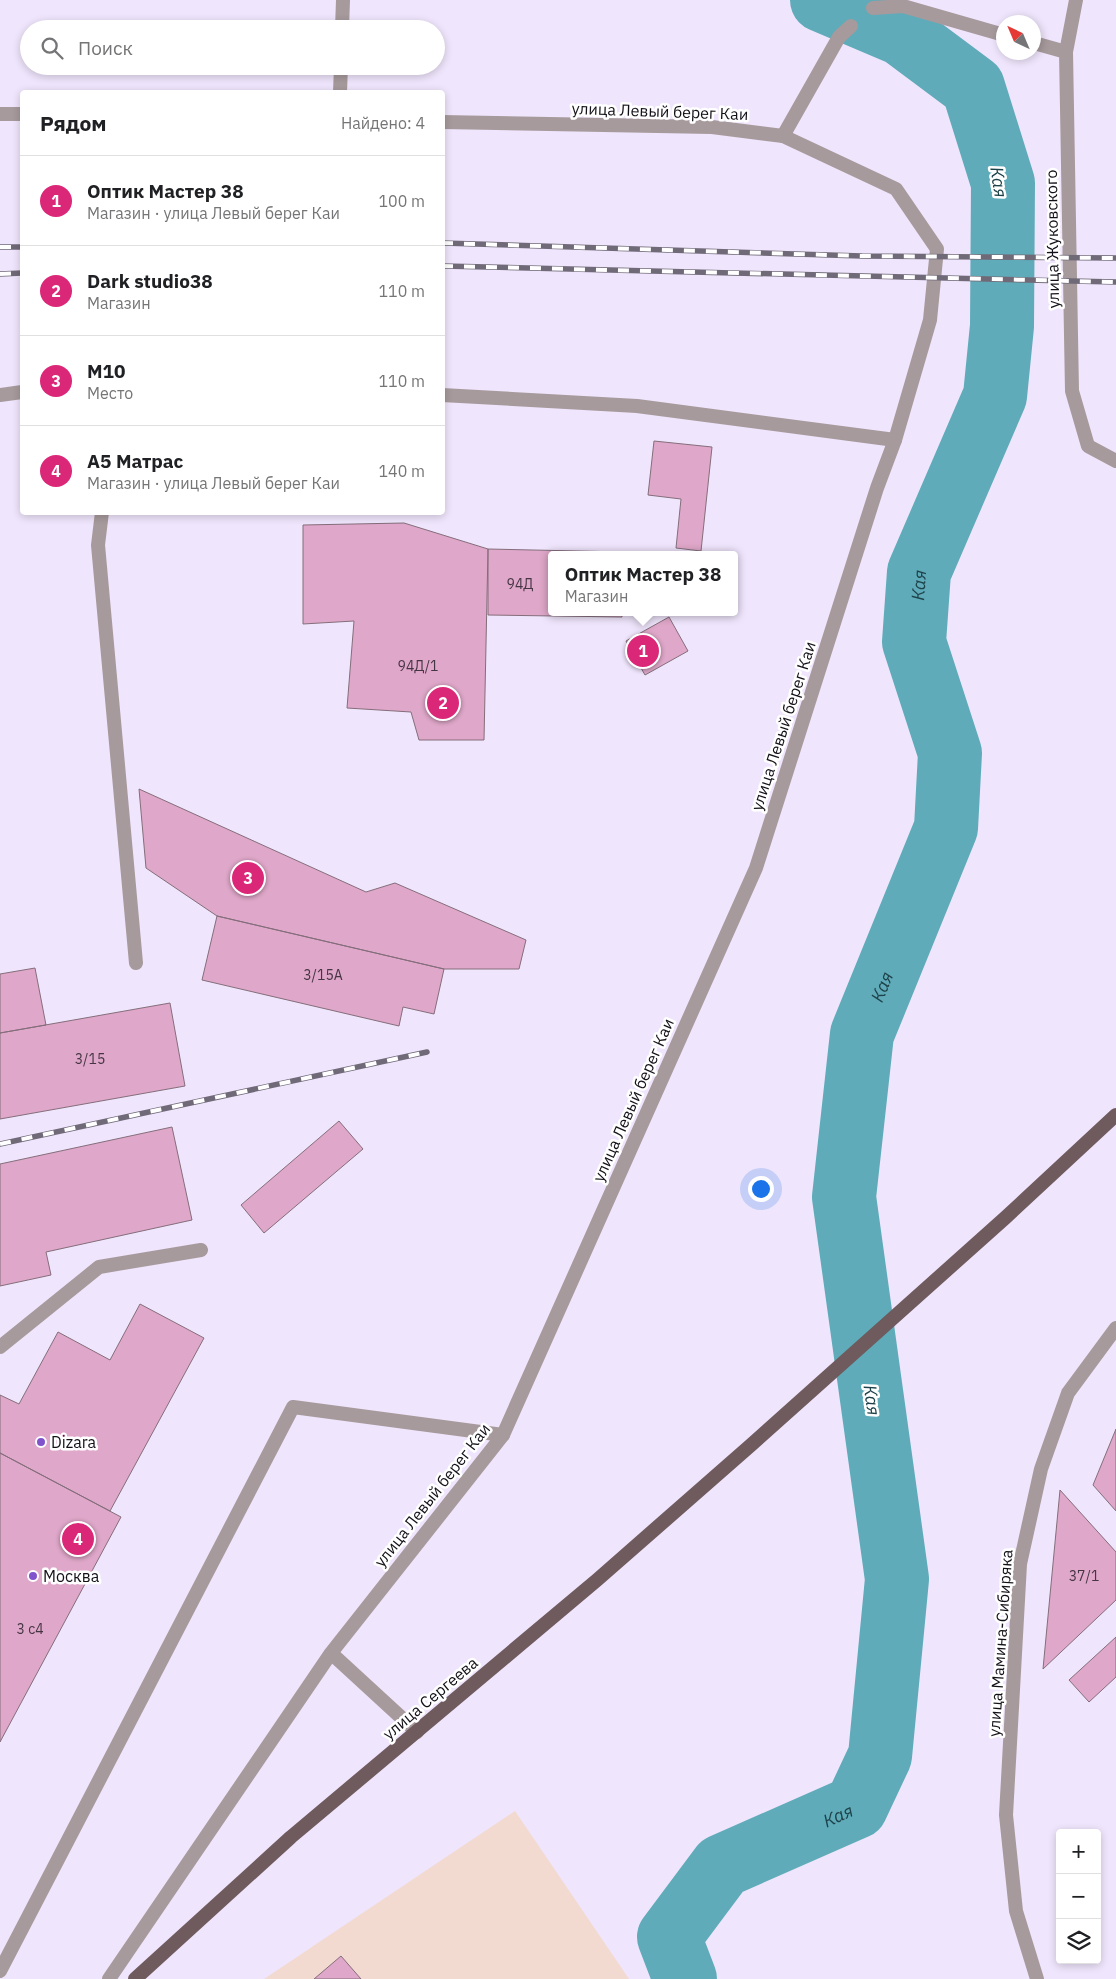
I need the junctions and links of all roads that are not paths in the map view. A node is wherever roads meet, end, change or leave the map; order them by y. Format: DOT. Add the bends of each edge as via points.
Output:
graph roads {
  1 [pos="343,0"];
  2 [pos="1076,0"];
  3 [pos="873,8"];
  4 [pos="342,20"];
  5 [pos="851,26"];
  6 [pos="996,32"];
  7 [pos="1041,45"];
  8 [pos="1066,52"];
  9 [pos="341,75"];
  10 [pos="340,90"];
  11 [pos="0,114"];
  12 [pos="20,114"];
  13 [pos="445,122"];
  14 [pos="783,136"];
  15 [pos="20,392"];
  16 [pos="0,395"];
  17 [pos="445,395"];
  18 [pos="895,440"];
  19 [pos="1116,461"];
  20 [pos="102,515"];
  21 [pos="136,963"];
  22 [pos="1116,1115"];
  23 [pos="201,1250"];
  24 [pos="1116,1328"];
  25 [pos="0,1347"];
  26 [pos="503,1435"];
  27 [pos="331,1653"];
  28 [pos="417,1732"];
  29 [pos="0,1972"];
  30 [pos="109,1979"];
  31 [pos="135,1979"];
  32 [pos="1037,1979"];
  1 -- 4 [label="street"];
  2 -- 8 [label="street, улица Жуковского"];
  3 -- 6 [label="street" via="902,6"];
  5 -- 14 [label="street" via="839,37"];
  7 -- 8 [label="street"];
  8 -- 19 [label="street, улица Жуковского" via="1072,391 1088,446"];
  9 -- 10 [label="street"];
  11 -- 12 [label="street"];
  13 -- 14 [label="street, улица Левый берег Каи" via="712,127"];
  14 -- 18 [label="street, улица Левый берег Каи" via="896,189 937,249 930,320"];
  15 -- 16 [label="street"];
  17 -- 18 [label="street" via="636,406"];
  18 -- 26 [label="street, улица Левый берег Каи" via="756,868"];
  20 -- 21 [label="street" via="98,545"];
  22 -- 28 [label="main road, улица Сергеева" via="750,1445"];
  23 -- 25 [label="street" via="99,1267"];
  24 -- 32 [label="street, улица Мамина-Сибиряка" via="1068,1393 1041,1469 1020,1564 1006,1815 1016,1912"];
  26 -- 27 [label="street, улица Левый берег Каи"];
  26 -- 29 [label="street" via="293,1407"];
  27 -- 28 [label="street"];
  27 -- 30 [label="street, улица Левый берег Каи"];
  28 -- 31 [label="main road, улица Сергеева" via="291,1837"];
}
